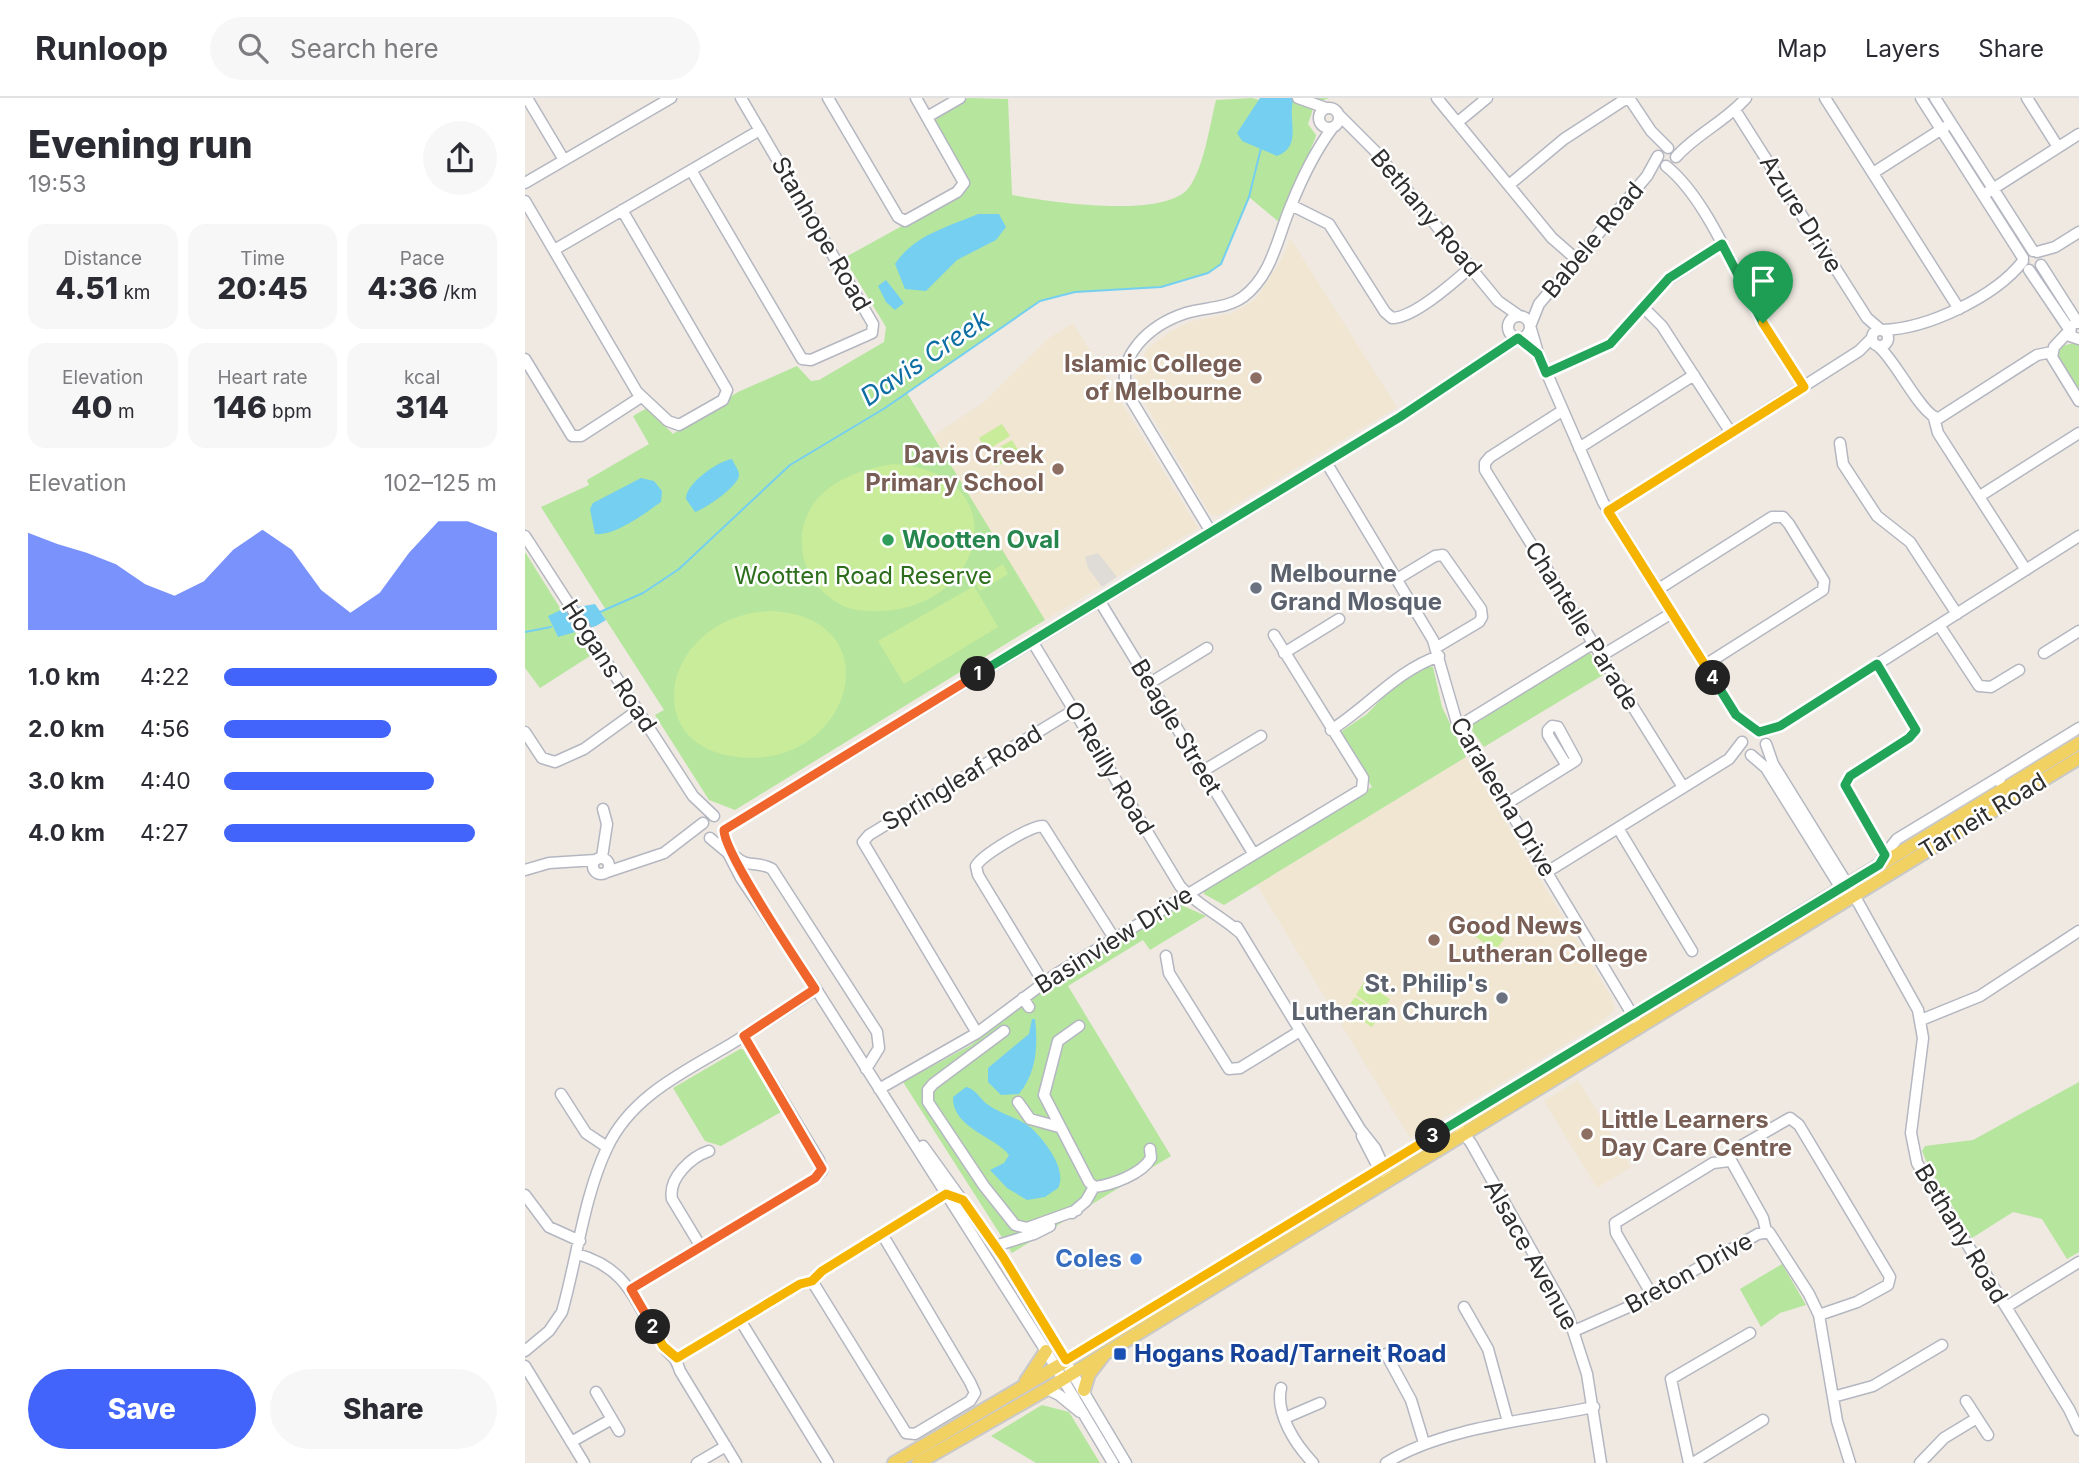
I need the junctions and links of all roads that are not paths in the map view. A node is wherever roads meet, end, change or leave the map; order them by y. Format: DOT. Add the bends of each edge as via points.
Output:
graph roads {
  1 [pos="527,98"];
  2 [pos="671,98"];
  3 [pos="741,98"];
  4 [pos="828,98"];
  5 [pos="916,98"];
  6 [pos="960,98"];
  7 [pos="1437,98"];
  8 [pos="1487,98"];
  9 [pos="1628,98"];
  10 [pos="1746,98"];
  11 [pos="1825,98"];
  12 [pos="1921,98"];
  13 [pos="1935,98"];
  14 [pos="2027,98"];
  15 [pos="1301,100"];
  16 [pos="656,102"];
  17 [pos="1331,103"];
  18 [pos="1735,110"];
  19 [pos="1338,114"];
  20 [pos="927,117"];
  21 [pos="1458,122"];
  22 [pos="1951,122"];
  23 [pos="1327,124"];
  24 [pos="1350,129"];
  25 [pos="1941,129"];
  26 [pos="760,130"];
  27 [pos="1651,131"];
  28 [pos="2079,134"];
  29 [pos="1690,142"];
  30 [pos="2058,147"];
  31 [pos="1668,148"];
  32 [pos="1658,155"];
  33 [pos="1676,159"];
  34 [pos="564,160"];
  35 [pos="1665,166"];
  36 [pos="691,170"];
  37 [pos="1873,173"];
  38 [pos="1647,176"];
  39 [pos="1681,180"];
  40 [pos="525,183"];
  41 [pos="1509,185"];
  42 [pos="1993,188"];
  43 [pos="1983,195"];
  44 [pos="525,201"];
  45 [pos="1291,205"];
  46 [pos="622,210"];
  47 [pos="2079,232"];
  48 [pos="1722,244"];
  49 [pos="554,250"];
  50 [pos="2038,257"];
  51 [pos="1576,259"];
  52 [pos="2026,265"];
  53 [pos="1471,267"];
  54 [pos="1498,301"];
  55 [pos="1539,303"];
  56 [pos="1644,308"];
  57 [pos="1959,309"];
  58 [pos="1519,315"];
  59 [pos="1508,327"];
  60 [pos="1531,327"];
  61 [pos="1902,328"];
  62 [pos="2075,331"];
  63 [pos="1876,334"];
  64 [pos="1519,338"];
  65 [pos="1883,344"];
  66 [pos="1500,348"];
  67 [pos="1859,351"];
  68 [pos="1538,354"];
  69 [pos="2052,355"];
  70 [pos="525,359"];
  71 [pos="1546,373"];
  72 [pos="1694,375"];
  73 [pos="1804,387"];
  74 [pos="641,397"];
  75 [pos="2079,401"];
  76 [pos="1562,411"];
  77 [pos="1936,418"];
  78 [pos="1731,433"];
  79 [pos="2079,433"];
  80 [pos="1840,443"];
  81 [pos="1579,448"];
  82 [pos="1326,462"];
  83 [pos="1980,496"];
  84 [pos="1608,511"];
  85 [pos="1211,532"];
  86 [pos="525,536"];
  87 [pos="2079,536"];
  88 [pos="2027,569"];
  89 [pos="1397,579"];
  90 [pos="1657,590"];
  91 [pos="1099,600"];
  92 [pos="1672,612"];
  93 [pos="1957,614"];
  94 [pos="1339,620"];
  95 [pos="1939,625"];
  96 [pos="2079,631"];
  97 [pos="1274,635"];
  98 [pos="1031,641"];
  99 [pos="1594,643"];
  100 [pos="1207,648"];
  101 [pos="1438,652"];
  102 [pos="1284,653"];
  103 [pos="2044,653"];
  104 [pos="1601,656"];
  105 [pos="1877,664"];
  106 [pos="1705,665"];
  107 [pos="2019,670"];
  108 [pos="1150,683"];
  109 [pos="1074,710"];
  110 [pos="640,713"];
  111 [pos="1736,715"];
  112 [pos="1459,726"];
  113 [pos="1780,726"];
  114 [pos="2079,728"];
  115 [pos="1331,730"];
  116 [pos="525,732"];
  117 [pos="1758,732"];
  118 [pos="1261,736"];
  119 [pos="1742,740"];
  120 [pos="1766,743"];
  121 [pos="2079,743"];
  122 [pos="1750,755"];
  123 [pos="2079,757"];
  124 [pos="1729,758"];
  125 [pos="1567,766"];
  126 [pos="1203,771"];
  127 [pos="2001,775"];
  128 [pos="1683,788"];
  129 [pos="2000,792"];
  130 [pos="693,796"];
  131 [pos="1506,804"];
  132 [pos="603,809"];
  133 [pos="716,817"];
  134 [pos="741,817"];
  135 [pos="703,823"];
  136 [pos="1618,828"];
  137 [pos="724,831"];
  138 [pos="709,838"];
  139 [pos="682,842"];
  140 [pos="1253,853"];
  141 [pos="1884,856"];
  142 [pos="736,857"];
  143 [pos="600,862"];
  144 [pos="625,866"];
  145 [pos="525,870"];
  146 [pos="1547,872"];
  147 [pos="1847,891"];
  148 [pos="1188,894"];
  149 [pos="756,897"];
  150 [pos="2079,931"];
  151 [pos="1114,938"];
  152 [pos="1692,951"];
  153 [pos="1166,956"];
  154 [pos="1044,982"];
  155 [pos="817,991"];
  156 [pos="1636,1018"];
  157 [pos="1921,1020"];
  158 [pos="1079,1026"];
  159 [pos="1004,1031"];
  160 [pos="1300,1031"];
  161 [pos="977,1033"];
  162 [pos="744,1036"];
  163 [pos="866,1069"];
  164 [pos="561,1094"];
  165 [pos="882,1094"];
  166 [pos="1019,1102"];
  167 [pos="1060,1127"];
  168 [pos="1460,1130"];
  169 [pos="607,1147"];
  170 [pos="1150,1149"];
  171 [pos="709,1151"];
  172 [pos="1729,1161"];
  173 [pos="1384,1171"];
  174 [pos="1094,1187"];
  175 [pos="946,1194"];
  176 [pos="525,1195"];
  177 [pos="963,1200"];
  178 [pos="1077,1210"];
  179 [pos="1766,1231"];
  180 [pos="882,1234"];
  181 [pos="580,1241"];
  182 [pos="701,1247"];
  183 [pos="995,1247"];
  184 [pos="577,1254"];
  185 [pos="2079,1262"];
  186 [pos="1008,1265"];
  187 [pos="812,1281"];
  188 [pos="631,1289"];
  189 [pos="1652,1295"];
  190 [pos="1464,1307"];
  191 [pos="2006,1307"];
  192 [pos="1819,1315"];
  193 [pos="1026,1319"];
  194 [pos="740,1320"];
  195 [pos="1574,1331"];
  196 [pos="1751,1333"];
  197 [pos="1942,1345"];
  198 [pos="1046,1350"];
  199 [pos="525,1352"];
  200 [pos="1105,1353"];
  201 [pos="1386,1354"];
  202 [pos="677,1358"];
  203 [pos="525,1366"];
  204 [pos="1064,1369"];
  205 [pos="1022,1387"];
  206 [pos="1281,1388"];
  207 [pos="1047,1389"];
  208 [pos="1084,1390"];
  209 [pos="596,1391"];
  210 [pos="1833,1397"];
  211 [pos="1966,1401"];
  212 [pos="1320,1403"];
  213 [pos="1594,1408"];
  214 [pos="1086,1417"];
  215 [pos="1285,1418"];
  216 [pos="612,1419"];
  217 [pos="1977,1419"];
  218 [pos="1763,1420"];
  219 [pos="1508,1422"];
  220 [pos="2079,1430"];
  221 [pos="619,1431"];
  222 [pos="1988,1435"];
  223 [pos="571,1442"];
  224 [pos="1424,1443"];
  225 [pos="726,1446"];
  226 [pos="584,1463"];
  227 [pos="697,1463"];
  228 [pos="736,1463"];
  229 [pos="828,1463"];
  230 [pos="894,1463"];
  231 [pos="918,1463"];
  232 [pos="1113,1463"];
  233 [pos="1126,1463"];
  234 [pos="1313,1463"];
  235 [pos="1386,1463"];
  236 [pos="1601,1463"];
  237 [pos="1691,1463"];
  238 [pos="1850,1463"];
  239 [pos="1920,1463"];
  1 -- 34 [label="street"];
  2 -- 16 [label="street"];
  3 -- 26 [label="street, Stanhope Road"];
  4 -- 20 [label="street" via="902,220 963,187 963,179"];
  5 -- 20 [label="street"];
  6 -- 20 [label="street"];
  7 -- 21 [label="street"];
  8 -- 21 [label="street"];
  9 -- 27 [label="street"];
  9 -- 41 [label="street" via="1567,136"];
  10 -- 18 [label="street"];
  11 -- 37 [label="street"];
  12 -- 25 [label="street"];
  13 -- 22 [label="street"];
  14 -- 30 [label="street"];
  15 -- 17 [label="street"];
  15 -- 23 [label="street"];
  16 -- 34 [label="street"];
  17 -- 19 [label="street"];
  17 -- 23 [label="street"];
  18 -- 29 [label="street"];
  18 -- 63 [label="street, Azure Drive"];
  19 -- 23 [label="street"];
  19 -- 24 [label="street, Bethany Road"];
  21 -- 41 [label="street"];
  22 -- 25 [label="street"];
  22 -- 42 [label="street"];
  23 -- 24 [label="street, Bethany Road"];
  23 -- 45 [label="street"];
  24 -- 53 [label="street, Bethany Road" via="1375,151"];
  25 -- 37 [label="street"];
  25 -- 43 [label="street"];
  26 -- 36 [label="street"];
  26 -- 36 [label="street, Stanhope Road" via="873,324 869,336 811,360 801,359"];
  27 -- 31 [label="street"];
  27 -- 32 [label="street"];
  28 -- 30 [label="street"];
  29 -- 31 [label="street"];
  29 -- 33 [label="street"];
  30 -- 42 [label="street"];
  31 -- 32 [label="street"];
  31 -- 33 [label="street"];
  32 -- 35 [label="street"];
  32 -- 38 [label="street, Babele Road"];
  33 -- 35 [label="street, Babele Road"];
  33 -- 39 [label="street"];
  34 -- 40 [label="street"];
  35 -- 38 [label="street, Babele Road"];
  35 -- 39 [label="street"];
  36 -- 46 [label="street"];
  37 -- 57 [label="street"];
  38 -- 51 [label="street, Babele Road"];
  39 -- 48 [label="street"];
  41 -- 51 [label="street" via="1552,238"];
  42 -- 43 [label="street"];
  42 -- 50 [label="street"];
  43 -- 52 [label="street"];
  44 -- 49 [label="street"];
  45 -- 53 [label="street" via="1329,224 1392,318 1425,302"];
  45 -- 85 [label="street" via="1279,246 1248,293 1231,303 1183,314 1161,325 1135,348 1126,366 1125,384 1131,400"];
  46 -- 49 [label="street"];
  46 -- 74 [label="street" via="727,393 679,425"];
  47 -- 50 [label="street"];
  48 -- 56 [label="street" via="1669,278"];
  48 -- 73 [label="street" via="1763,323"];
  49 -- 74 [label="street"];
  50 -- 52 [label="street"];
  50 -- 52 [label="street" via="2038,269"];
  50 -- 62 [label="street"];
  51 -- 55 [label="street, Babele Road"];
  52 -- 57 [label="street"];
  52 -- 62 [label="street"];
  53 -- 54 [label="street, Bethany Road"];
  54 -- 58 [label="street, Bethany Road"];
  54 -- 59 [label="street, Bethany Road"];
  55 -- 58 [label="street, Babele Road"];
  55 -- 60 [label="street, Babele Road"];
  56 -- 71 [label="street" via="1610,344"];
  56 -- 72 [label="street" via="1660,323"];
  57 -- 61 [label="street"];
  58 -- 59 [label="street, Babele Road"];
  58 -- 60 [label="street, Bethany Road" via="1527,318"];
  59 -- 64 [label="street"];
  59 -- 66 [label="street, Babele Road"];
  60 -- 64 [label="street"];
  60 -- 68 [label="street"];
  61 -- 63 [label="street"];
  61 -- 65 [label="street"];
  62 -- 69 [label="street" via="2059,342"];
  63 -- 65 [label="street"];
  63 -- 65 [label="street" via="1887,334"];
  63 -- 67 [label="street"];
  64 -- 66 [label="street"];
  64 -- 68 [label="street"];
  65 -- 67 [label="street"];
  65 -- 77 [label="street" via="1927,412"];
  66 -- 82 [label="street" via="1472,372"];
  67 -- 73 [label="street"];
  68 -- 71 [label="street"];
  69 -- 75 [label="street"];
  69 -- 77 [label="street" via="2034,358"];
  70 -- 74 [label="street" via="572,436 581,436"];
  71 -- 76 [label="street"];
  72 -- 78 [label="street"];
  72 -- 81 [label="street"];
  73 -- 78 [label="street"];
  76 -- 81 [label="street"];
  76 -- 99 [label="street, Chantelle Parade" via="1485,463 1486,472"];
  77 -- 83 [label="street"];
  78 -- 84 [label="street"];
  79 -- 83 [label="street"];
  80 -- 93 [label="street" via="1843,464 1877,516 1910,542"];
  81 -- 84 [label="street"];
  82 -- 85 [label="street"];
  82 -- 89 [label="street, Caraleena Drive"];
  83 -- 88 [label="street"];
  84 -- 90 [label="street"];
  85 -- 91 [label="street"];
  86 -- 110 [label="street, Hogans Road"];
  87 -- 88 [label="street"];
  88 -- 93 [label="street"];
  89 -- 101 [label="street, Caraleena Drive"];
  89 -- 101 [label="street" via="1443,555 1481,609 1479,622"];
  90 -- 92 [label="street"];
  90 -- 106 [label="street" via="1776,516 1783,517 1795,534 1824,581 1823,590"];
  91 -- 98 [label="street"];
  91 -- 108 [label="street, Beagle Street"];
  92 -- 104 [label="street"];
  92 -- 106 [label="street"];
  93 -- 95 [label="street"];
  94 -- 102 [label="street"];
  95 -- 105 [label="street"];
  95 -- 107 [label="street" via="1979,686 1991,687"];
  96 -- 103 [label="street"];
  97 -- 102 [label="street, Basinview Drive"];
  98 -- 109 [label="street, O'Reilly Road"];
  98 -- 134 [label="street"];
  99 -- 104 [label="street, Chantelle Parade"];
  99 -- 112 [label="street"];
  100 -- 108 [label="street"];
  101 -- 112 [label="street, Caraleena Drive"];
  101 -- 115 [label="street" via="1388,684"];
  102 -- 115 [label="street, Basinview Drive"];
  104 -- 128 [label="street, Chantelle Parade"];
  105 -- 113 [label="street"];
  105 -- 141 [label="street" via="1916,730 1845,781 1847,793"];
  106 -- 111 [label="street"];
  108 -- 126 [label="street, Beagle Street"];
  109 -- 148 [label="street, O'Reilly Road"];
  109 -- 161 [label="street, Springleaf Road" via="863,842"];
  110 -- 116 [label="street" via="579,751 551,762 542,758"];
  110 -- 130 [label="street, Hogans Road"];
  111 -- 117 [label="street"];
  111 -- 119 [label="street"];
  112 -- 131 [label="street, Caraleena Drive"];
  113 -- 117 [label="street"];
  113 -- 120 [label="street"];
  114 -- 127 [label="street, Tarneit Road"];
  115 -- 140 [label="street, Basinview Drive" via="1359,784 1352,794"];
  117 -- 119 [label="street" via="1750,732"];
  117 -- 120 [label="street"];
  118 -- 126 [label="street"];
  119 -- 122 [label="street"];
  119 -- 124 [label="street"];
  120 -- 122 [label="street" via="1762,753"];
  120 -- 147 [label="street, Bethany Road" via="1773,764"];
  121 -- 129 [label="main road, Tarneit Road"];
  122 -- 124 [label="street"];
  122 -- 147 [label="street, Bethany Road" via="1766,768"];
  123 -- 129 [label="main road" via="2010,794"];
  123 -- 147 [label="main road, Tarneit Road"];
  124 -- 128 [label="street"];
  125 -- 131 [label="street"];
  126 -- 140 [label="street, Beagle Street"];
  127 -- 129 [label="street"];
  127 -- 141 [label="street, Tarneit Road" via="1905,834"];
  128 -- 136 [label="street"];
  129 -- 141 [label="main road, Tarneit Road"];
  130 -- 133 [label="street, Hogans Road"];
  130 -- 135 [label="street, Hogans Road"];
  131 -- 146 [label="street, Caraleena Drive"];
  132 -- 143 [label="street" via="607,824"];
  133 -- 134 [label="street"];
  133 -- 135 [label="street"];
  133 -- 137 [label="street" via="723,821"];
  134 -- 137 [label="street"];
  135 -- 138 [label="street"];
  135 -- 139 [label="street"];
  136 -- 146 [label="street"];
  136 -- 152 [label="street"];
  137 -- 138 [label="street" via="718,838"];
  137 -- 142 [label="street"];
  138 -- 139 [label="street"];
  138 -- 149 [label="street" via="726,850"];
  139 -- 144 [label="street" via="651,859"];
  140 -- 148 [label="street, Basinview Drive"];
  141 -- 147 [label="main road, Tarneit Road"];
  142 -- 149 [label="street"];
  142 -- 163 [label="street" via="772,869 877,1032 879,1048"];
  143 -- 144 [label="street"];
  143 -- 144 [label="street" via="610,868 607,872"];
  143 -- 145 [label="street" via="549,863"];
  146 -- 156 [label="street, Caraleena Drive"];
  147 -- 156 [label="main road, Tarneit Road"];
  147 -- 157 [label="street, Bethany Road" via="1912,997"];
  148 -- 151 [label="street, Basinview Drive"];
  148 -- 160 [label="street" via="1223,912"];
  149 -- 155 [label="street"];
  150 -- 157 [label="street" via="1980,996"];
  151 -- 154 [label="street, Basinview Drive"];
  151 -- 154 [label="street" via="1043,826 982,859 976,866 978,875"];
  153 -- 160 [label="street" via="1169,973 1230,1069 1240,1068"];
  154 -- 161 [label="street, Basinview Drive" via="1026,1003"];
  155 -- 162 [label="street"];
  155 -- 163 [label="street"];
  156 -- 168 [label="main road, Tarneit Road"];
  157 -- 191 [label="street, Bethany Road" via="1923,1048 1912,1121 1913,1154"];
  158 -- 167 [label="street" via="1058,1041 1045,1089 1045,1100"];
  159 -- 178 [label="street" via="933,1084 928,1102 1015,1225 1027,1228"];
  160 -- 173 [label="street"];
  161 -- 165 [label="street, Basinview Drive"];
  162 -- 169 [label="street" via="643,1099"];
  162 -- 182 [label="street" via="822,1169 815,1178"];
  163 -- 165 [label="street"];
  164 -- 169 [label="street" via="586,1133"];
  165 -- 175 [label="street"];
  165 -- 177 [label="street"];
  166 -- 167 [label="street" via="1030,1119"];
  167 -- 174 [label="street"];
  168 -- 173 [label="main road, Tarneit Road"];
  168 -- 195 [label="street, Alsace Avenue" via="1554,1287"];
  169 -- 181 [label="street"];
  170 -- 174 [label="street" via="1146,1166 1111,1184"];
  171 -- 182 [label="street" via="692,1158 671,1191"];
  172 -- 179 [label="street"];
  172 -- 189 [label="street" via="1713,1163 1615,1223 1615,1233"];
  172 -- 192 [label="street" via="1734,1150 1783,1120 1793,1120 1887,1271 1890,1281 1884,1288"];
  173 -- 200 [label="main road, Tarneit Road"];
  173 -- 204 [label="main road, Tarneit Road"];
  174 -- 178 [label="street"];
  175 -- 177 [label="street"];
  175 -- 180 [label="street"];
  175 -- 193 [label="street"];
  176 -- 181 [label="street" via="549,1227"];
  177 -- 183 [label="street"];
  178 -- 183 [label="street" via="1034,1234"];
  179 -- 189 [label="street, Breton Drive"];
  179 -- 192 [label="street, Breton Drive" via="1774,1237"];
  180 -- 187 [label="street"];
  180 -- 187 [label="street" via="970,1382 975,1393 970,1401 915,1434 906,1433"];
  181 -- 184 [label="street"];
  182 -- 188 [label="street"];
  183 -- 186 [label="street"];
  184 -- 188 [label="street" via="602,1263"];
  184 -- 199 [label="street" via="562,1312"];
  185 -- 191 [label="street"];
  186 -- 193 [label="street" via="1003,1274"];
  186 -- 204 [label="street"];
  187 -- 194 [label="street"];
  188 -- 202 [label="street" via="663,1346"];
  189 -- 195 [label="street, Breton Drive"];
  190 -- 219 [label="street" via="1489,1349"];
  191 -- 220 [label="street, Bethany Road"];
  192 -- 210 [label="street, Breton Drive"];
  193 -- 198 [label="street"];
  194 -- 202 [label="street"];
  194 -- 229 [label="street"];
  195 -- 213 [label="street, Alsace Avenue"];
  196 -- 237 [label="street" via="1671,1379"];
  197 -- 210 [label="street" via="1873,1386"];
  198 -- 204 [label="street"];
  198 -- 205 [label="main road"];
  200 -- 204 [label="main road, Tarneit Road"];
  200 -- 208 [label="main road" via="1089,1374"];
  201 -- 224 [label="street" via="1411,1400"];
  202 -- 225 [label="street" via="680,1371"];
  203 -- 223 [label="street"];
  204 -- 205 [label="main road, Tarneit Road"];
  204 -- 207 [label="main road, Tarneit Road"];
  204 -- 208 [label="street"];
  204 -- 214 [label="street"];
  205 -- 230 [label="main road, Tarneit Road"];
  206 -- 215 [label="street"];
  207 -- 214 [label="street"];
  207 -- 231 [label="main road, Tarneit Road"];
  208 -- 233 [label="street"];
  209 -- 216 [label="street"];
  210 -- 238 [label="street, Breton Drive"];
  211 -- 217 [label="street"];
  212 -- 215 [label="street"];
  213 -- 219 [label="street"];
  213 -- 236 [label="street, Alsace Avenue"];
  214 -- 232 [label="street"];
  215 -- 234 [label="street" via="1298,1446"];
  216 -- 221 [label="street"];
  216 -- 223 [label="street"];
  217 -- 222 [label="street"];
  217 -- 239 [label="street" via="1944,1438"];
  218 -- 237 [label="street"];
  219 -- 224 [label="street"];
  223 -- 226 [label="street"];
  224 -- 235 [label="street"];
  225 -- 227 [label="street"];
  225 -- 228 [label="street"];
}
